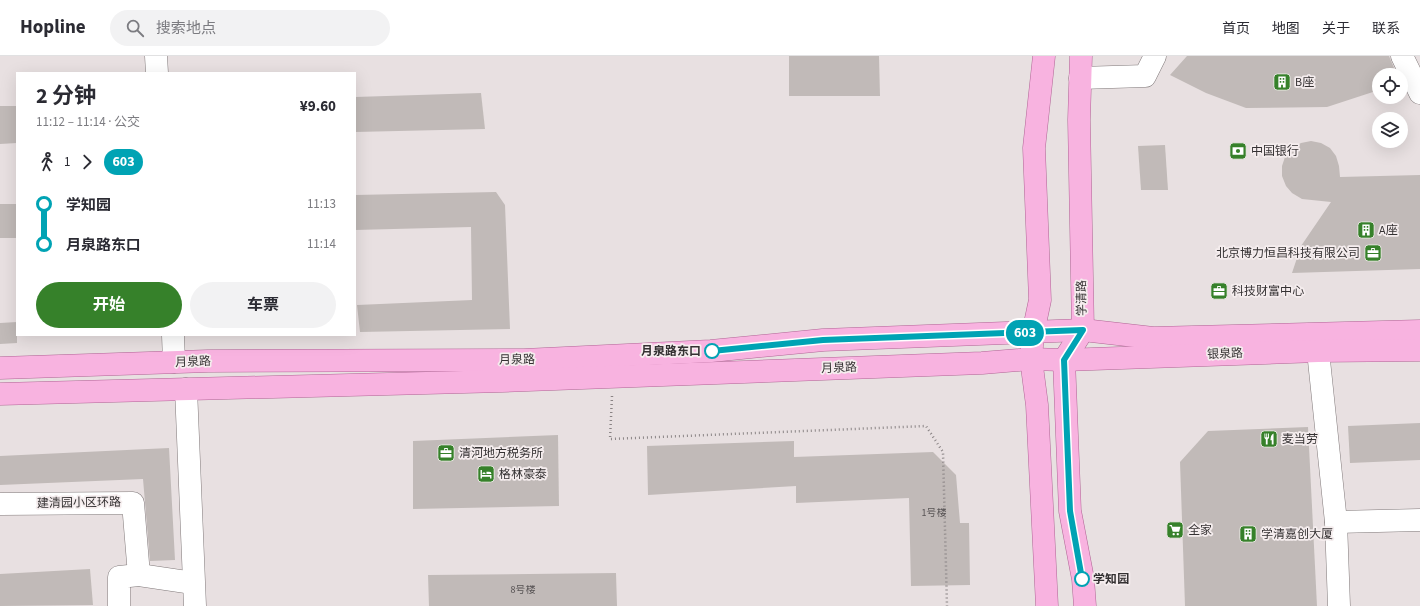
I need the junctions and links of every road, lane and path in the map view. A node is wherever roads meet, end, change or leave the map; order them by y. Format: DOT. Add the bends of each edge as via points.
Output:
graph roads {
  1 [pos="156,56"];
  2 [pos="1044,56"];
  3 [pos="1081,56"];
  4 [pos="1155,56"];
  5 [pos="1402,56"];
  6 [pos="157,72"];
  7 [pos="1080,78"];
  8 [pos="1420,93"];
  9 [pos="1083,330"];
  10 [pos="1420,331"];
  11 [pos="1033,333"];
  12 [pos="173,336"];
  13 [pos="1420,350"];
  14 [pos="1318,351"];
  15 [pos="1031,359"];
  16 [pos="1064,360"];
  17 [pos="174,362"];
  18 [pos="0,368"];
  19 [pos="612,377"];
  20 [pos="186,389"];
  21 [pos="0,394"];
  22 [pos="0,504"];
  23 [pos="1420,520"];
  24 [pos="1336,522"];
  25 [pos="139,576"];
  26 [pos="194,583"];
  27 [pos="119,606"];
  28 [pos="195,606"];
  29 [pos="947,606"];
  30 [pos="1047,606"];
  31 [pos="1085,606"];
  32 [pos="1338,606"];
  1 -- 6 [label="street"];
  2 -- 11 [label="main road" via="1034,148 1040,300"];
  3 -- 7 [label="main road, 学清路"];
  4 -- 7 [label="street" via="1145,76"];
  5 -- 8 [label="street"];
  7 -- 9 [label="main road, 学清路" via="1078,120"];
  9 -- 10 [label="main road, 银泉路" via="1153,338"];
  9 -- 11 [label="main road, 银泉路"];
  9 -- 16 [label="main road, 学清路"];
  11 -- 15 [label="main road"];
  11 -- 17 [label="main road, 月泉路" via="823,340 711,351 524,360"];
  12 -- 17 [label="street"];
  13 -- 14 [label="main road, 银泉路"];
  14 -- 16 [label="main road, 银泉路"];
  14 -- 24 [label="street"];
  15 -- 16 [label="main road, 银泉路"];
  15 -- 19 [label="main road, 月泉路"];
  15 -- 30 [label="main road" via="1036,405"];
  16 -- 31 [label="main road" via="1070,511"];
  17 -- 18 [label="main road, 月泉路"];
  19 -- 20 [label="main road, 月泉路"];
  19 -- 29 [label="path" via="610,439 926,426 943,452"];
  20 -- 21 [label="main road, 月泉路"];
  20 -- 26 [label="street"];
  22 -- 25 [label="street, 建清园小区环路" via="133,503"];
  23 -- 24 [label="street"];
  24 -- 32 [label="street"];
  25 -- 26 [label="street"];
  25 -- 27 [label="street" via="119,577"];
  26 -- 28 [label="street"];
}
